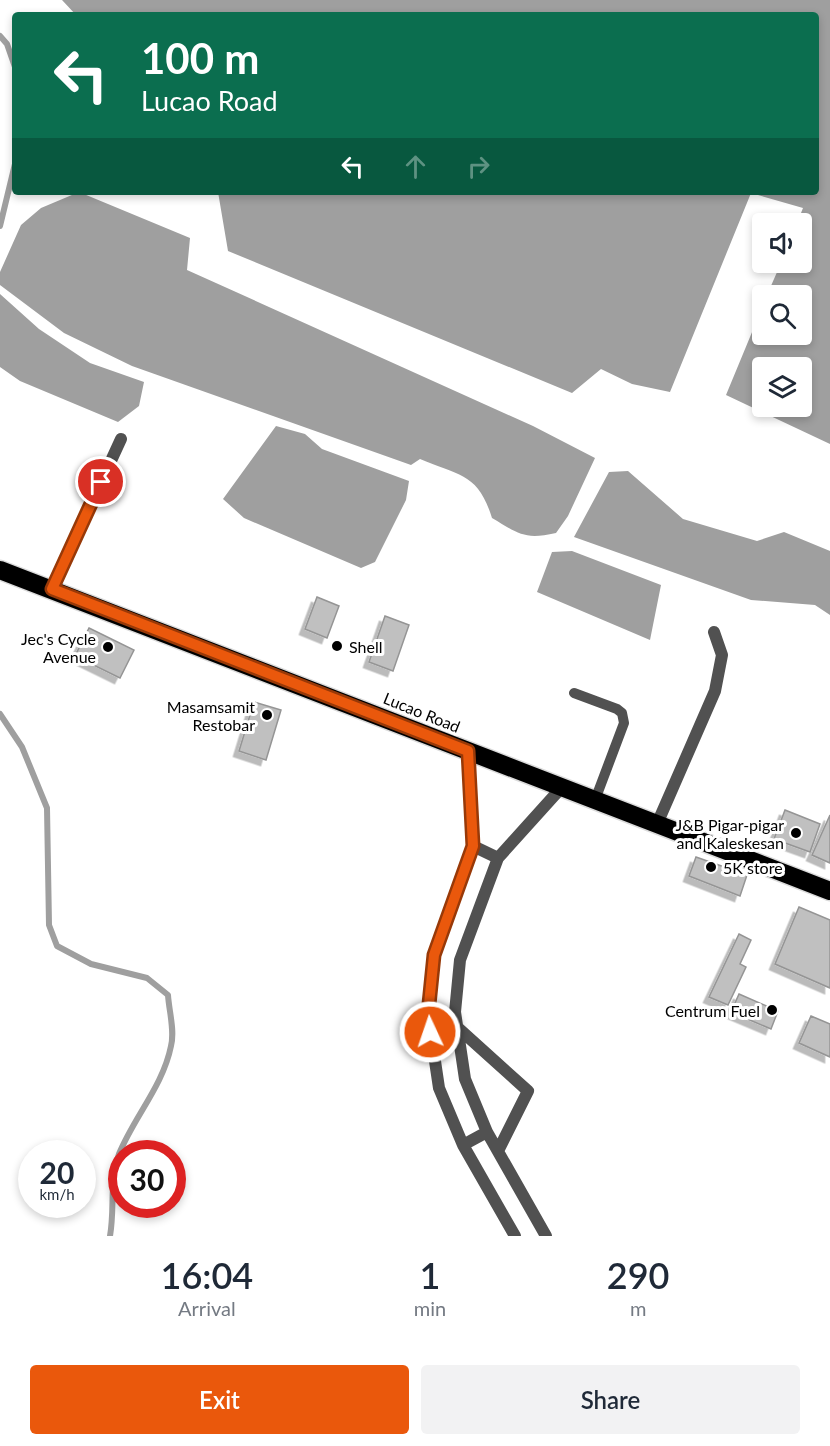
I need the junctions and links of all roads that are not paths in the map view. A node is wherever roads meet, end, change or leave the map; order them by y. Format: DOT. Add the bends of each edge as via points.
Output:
graph roads {
  1 [pos="121,439"];
  2 [pos="0,570"];
  3 [pos="52,589"];
  4 [pos="714,632"];
  5 [pos="574,693"];
  6 [pos="468,751"];
  7 [pos="562,787"];
  8 [pos="596,800"];
  9 [pos="657,824"];
  10 [pos="473,846"];
  11 [pos="498,858"];
  12 [pos="830,891"];
  13 [pos="457,1027"];
  14 [pos="487,1132"];
  15 [pos="463,1145"];
  16 [pos="498,1151"];
  17 [pos="515,1236"];
  18 [pos="546,1236"];
  1 -- 3 [label="street"];
  2 -- 3 [label="highway, Lucao Road"];
  3 -- 6 [label="highway, Lucao Road"];
  4 -- 9 [label="street" via="722,655 715,691"];
  5 -- 8 [label="lane" via="622,713 624,723"];
  6 -- 7 [label="highway, Lucao Road"];
  6 -- 10 [label="street"];
  7 -- 8 [label="highway, Lucao Road"];
  7 -- 11 [label="street"];
  8 -- 9 [label="highway, Lucao Road"];
  9 -- 12 [label="highway, Lucao Road"];
  10 -- 11 [label="street"];
  10 -- 15 [label="street" via="434,955 428,1014 439,1088"];
  11 -- 13 [label="street" via="460,960"];
  13 -- 14 [label="street" via="465,1079"];
  13 -- 16 [label="street" via="528,1091"];
  14 -- 15 [label="street"];
  14 -- 16 [label="street"];
  15 -- 17 [label="street"];
  16 -- 18 [label="street"];
}
